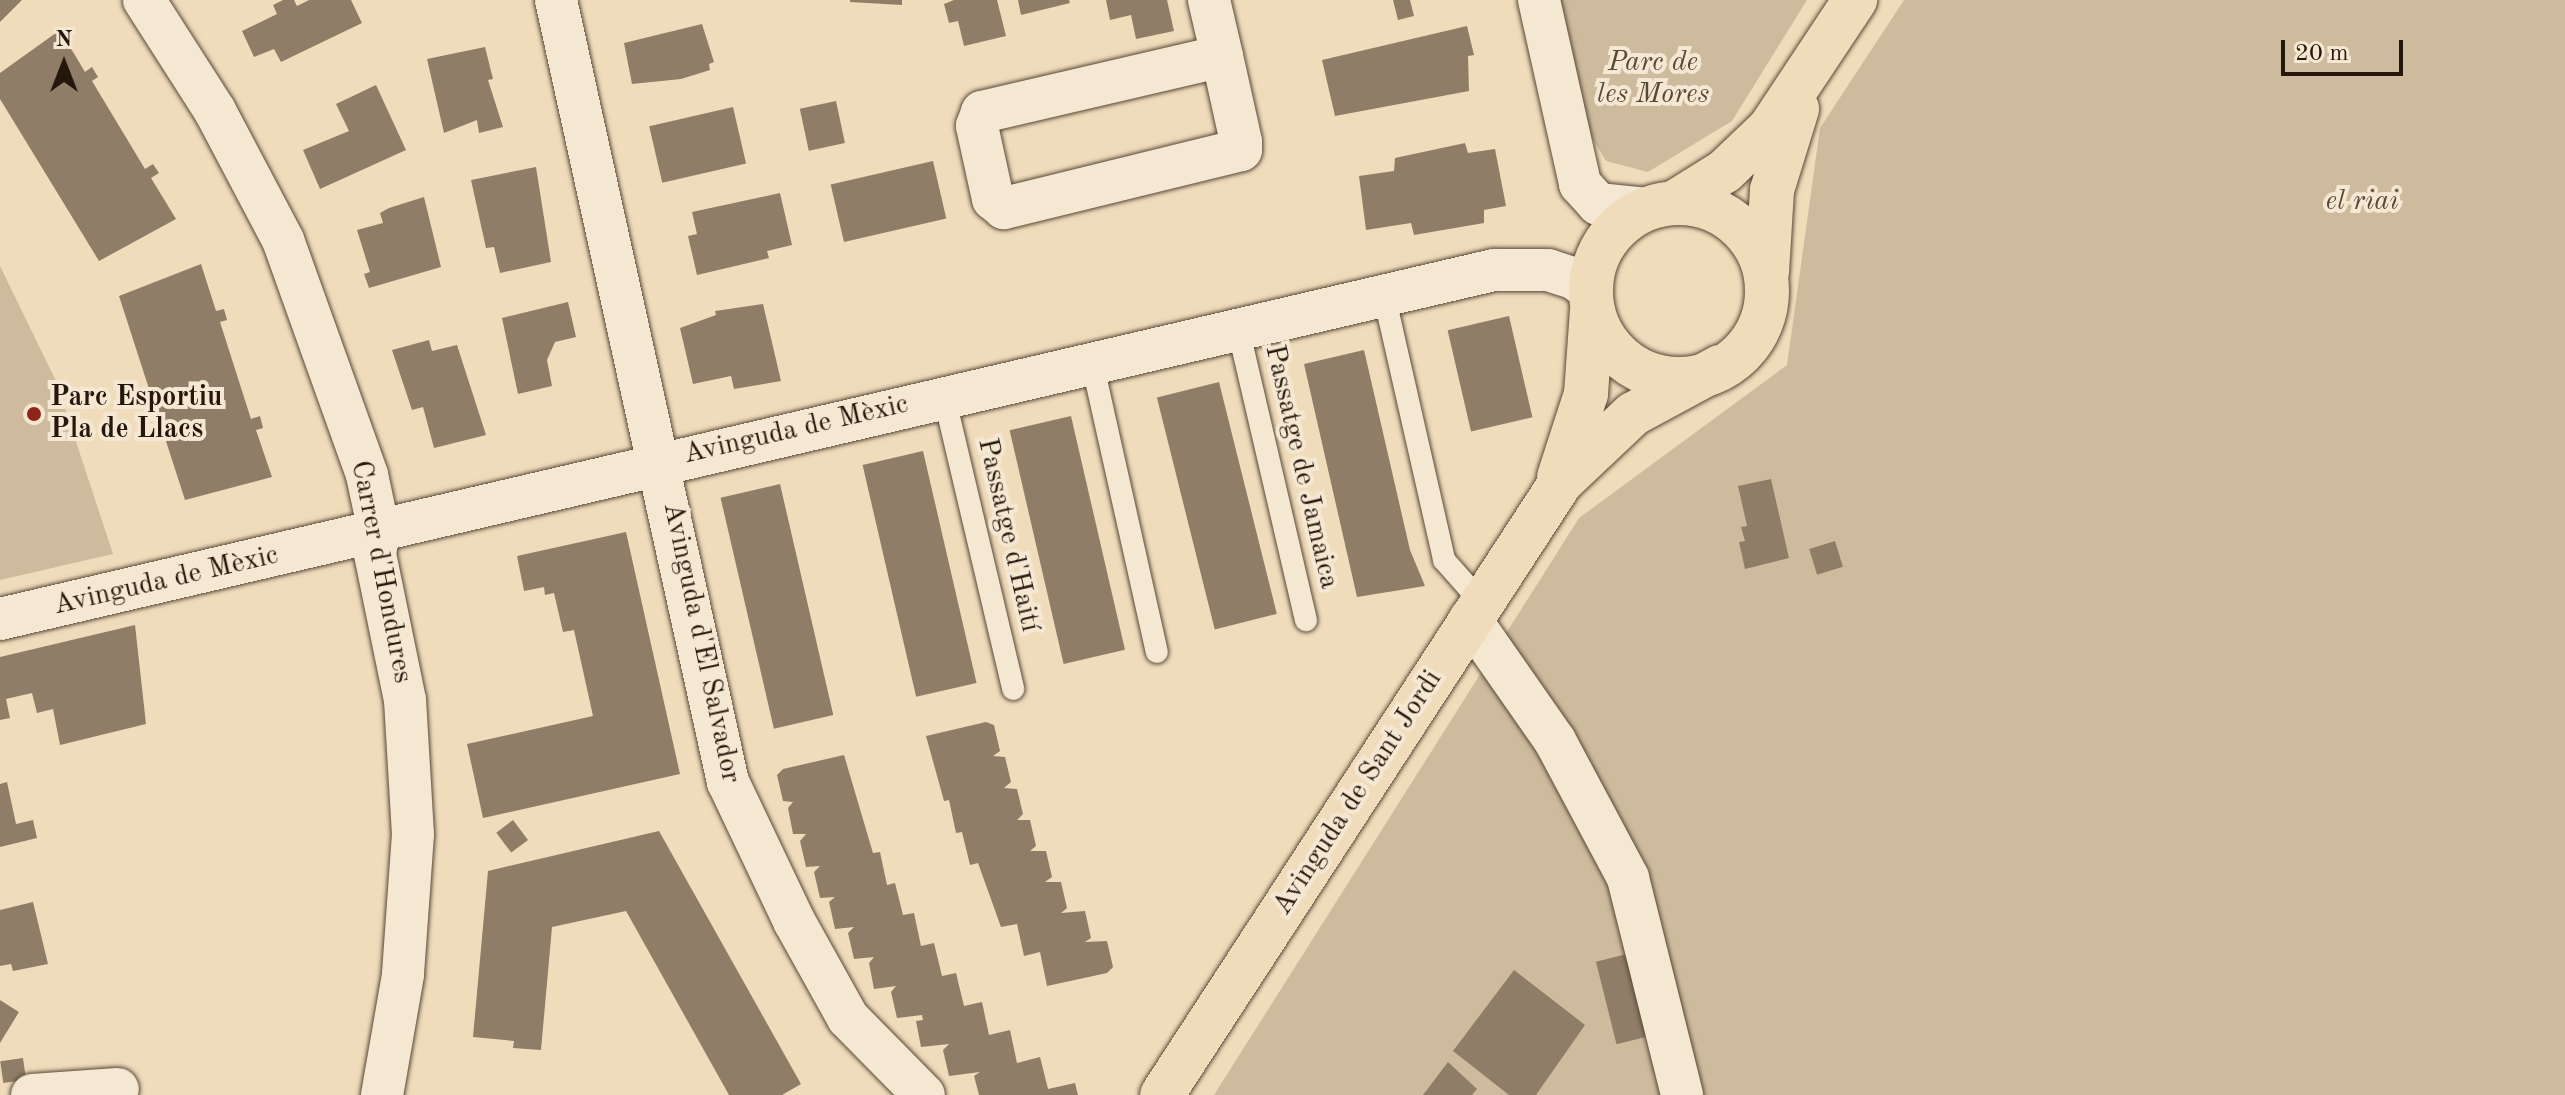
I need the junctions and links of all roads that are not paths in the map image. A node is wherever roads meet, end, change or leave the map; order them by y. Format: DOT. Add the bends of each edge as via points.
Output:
graph roads {
  1 [pos="144,0"];
  2 [pos="556,0"];
  3 [pos="1209,0"];
  4 [pos="1539,0"];
  5 [pos="1855,0"];
  6 [pos="1222,56"];
  7 [pos="1810,75"];
  8 [pos="1661,206"];
  9 [pos="1767,286"];
  10 [pos="1384,295"];
  11 [pos="1592,297"];
  12 [pos="1238,328"];
  13 [pos="1092,362"];
  14 [pos="1720,367"];
  15 [pos="944,396"];
  16 [pos="661,461"];
  17 [pos="1554,491"];
  18 [pos="379,531"];
  19 [pos="1476,611"];
  20 [pos="0,619"];
  21 [pos="1306,620"];
  22 [pos="1157,652"];
  23 [pos="1013,689"];
  24 [pos="118,1089"];
  25 [pos="32,1095"];
  26 [pos="382,1095"];
  27 [pos="924,1095"];
  28 [pos="1162,1095"];
  29 [pos="1682,1095"];
  1 -- 18 [label="street, Carrer d'Hondures" via="215,111 283,240 367,475"];
  2 -- 16 [label="street, Avinguda d'El Salvador"];
  3 -- 6 [label="street"];
  4 -- 8 [label="street" via="1580,184 1598,204"];
  5 -- 7 [label="main road"];
  6 -- 6 [label="street" via="1241,142 1235,155 1004,208 993,199 977,126 982,112"];
  7 -- 8 [label="main road" via="1754,145"];
  7 -- 9 [label="main road" via="1772,190"];
  8 -- 9 [label="main road" via="1713,210 1744,232 1761,257"];
  8 -- 11 [label="main road" via="1621,224 1603,247"];
  9 -- 14 [label="main road" via="1754,336"];
  10 -- 11 [label="street, Avinguda de Mèxic" via="1513,269 1564,275"];
  10 -- 12 [label="street, Avinguda de Mèxic"];
  10 -- 19 [label="lane" via="1444,560"];
  11 -- 14 [label="main road" via="1610,345 1635,366 1670,378"];
  11 -- 17 [label="main road, Avinguda de Sant Jordi" via="1586,394"];
  12 -- 13 [label="street, Avinguda de Mèxic"];
  12 -- 21 [label="lane, Passatge de Jamaica"];
  13 -- 15 [label="street, Avinguda de Mèxic"];
  13 -- 22 [label="lane"];
  14 -- 17 [label="main road, Avinguda de Sant Jordi" via="1633,414"];
  15 -- 16 [label="street, Avinguda de Mèxic"];
  15 -- 23 [label="lane, Passatge d'Haití"];
  16 -- 18 [label="street, Avinguda de Mèxic"];
  16 -- 27 [label="street, Avinguda d'El Salvador" via="728,782 794,921 848,1018"];
  17 -- 19 [label="main road, Avinguda de Sant Jordi"];
  18 -- 20 [label="street, Avinguda de Mèxic"];
  18 -- 26 [label="street, Carrer d'Hondures" via="375,554 405,700 413,834 403,975"];
  19 -- 28 [label="main road, Avinguda de Sant Jordi"];
  19 -- 29 [label="street" via="1555,741 1628,878"];
  24 -- 25 [label="street"];
}
